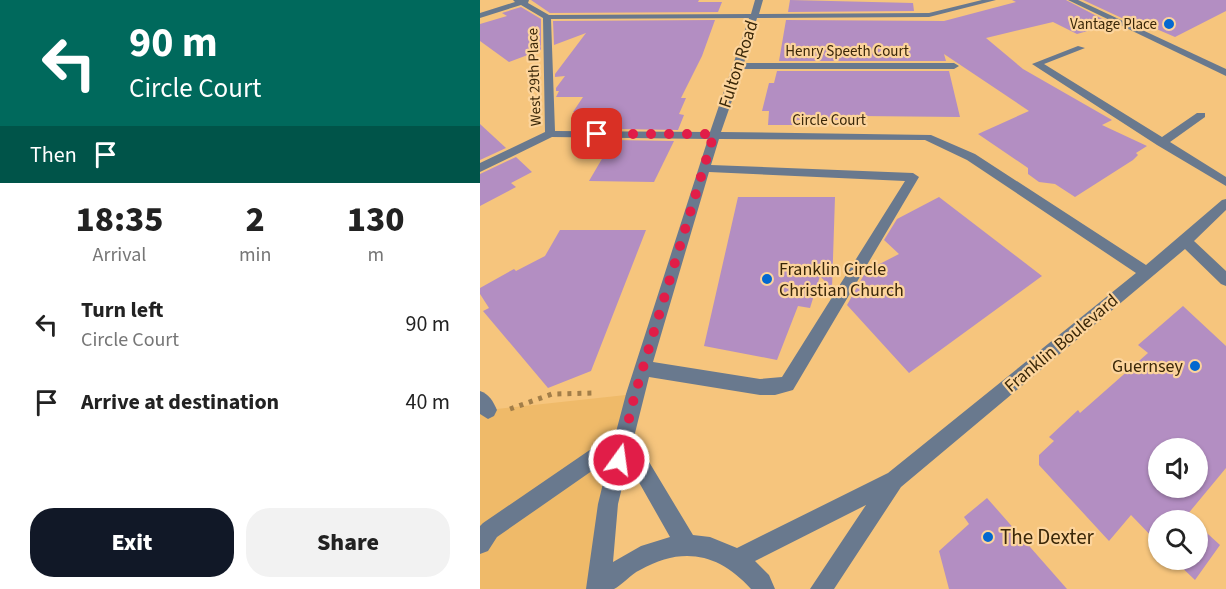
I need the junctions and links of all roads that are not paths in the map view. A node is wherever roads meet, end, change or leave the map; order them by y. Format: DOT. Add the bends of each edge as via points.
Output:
graph roads {
  1 [pos="759,0"];
  2 [pos="992,0"];
  3 [pos="1072,0"];
  4 [pos="522,1"];
  5 [pos="480,16"];
  6 [pos="754,16"];
  7 [pos="547,17"];
  8 [pos="1081,48"];
  9 [pos="739,66"];
  10 [pos="954,66"];
  11 [pos="1226,73"];
  12 [pos="1201,115"];
  13 [pos="550,134"];
  14 [pos="714,134"];
  15 [pos="1161,142"];
  16 [pos="480,168"];
  17 [pos="705,168"];
  18 [pos="1226,182"];
  19 [pos="1226,203"];
  20 [pos="1185,241"];
  21 [pos="1146,273"];
  22 [pos="1226,280"];
  23 [pos="644,368"];
  24 [pos="624,438"];
  25 [pos="895,480"];
  26 [pos="480,543"];
  27 [pos="687,545"];
  28 [pos="737,559"];
  29 [pos="598,588"];
  30 [pos="764,589"];
  31 [pos="821,589"];
  1 -- 6 [label="street, Fulton Road"];
  2 -- 6 [label="street" via="929,15"];
  3 -- 11 [label="street"];
  4 -- 5 [label="street"];
  4 -- 7 [label="street, West 29th Place"];
  6 -- 7 [label="street"];
  6 -- 9 [label="street, Fulton Road"];
  7 -- 13 [label="street, West 29th Place"];
  8 -- 15 [label="street" via="1036,64"];
  9 -- 10 [label="street, Henry Speeth Court"];
  9 -- 14 [label="street, Fulton Road"];
  12 -- 15 [label="street"];
  13 -- 14 [label="street, Circle Court"];
  13 -- 16 [label="street, Circle Court"];
  14 -- 17 [label="street, Fulton Road"];
  14 -- 21 [label="street, Circle Court" via="927,137 970,157"];
  15 -- 18 [label="street"];
  17 -- 23 [label="street, Fulton Road"];
  17 -- 23 [label="street" via="913,177 787,384 760,387"];
  19 -- 20 [label="street, Franklin Boulevard"];
  20 -- 21 [label="street, Franklin Boulevard"];
  20 -- 22 [label="street"];
  21 -- 25 [label="street, Franklin Boulevard"];
  23 -- 24 [label="street, Fulton Road"];
  24 -- 26 [label="street" via="490,530"];
  24 -- 27 [label="street"];
  24 -- 29 [label="street, Fulton Road" via="608,504"];
  25 -- 28 [label="street, Franklin Boulevard"];
  25 -- 31 [label="street, Franklin Boulevard"];
  27 -- 28 [label="street" via="705,545"];
  27 -- 29 [label="street" via="669,546 634,560"];
  28 -- 30 [label="street"];
}
